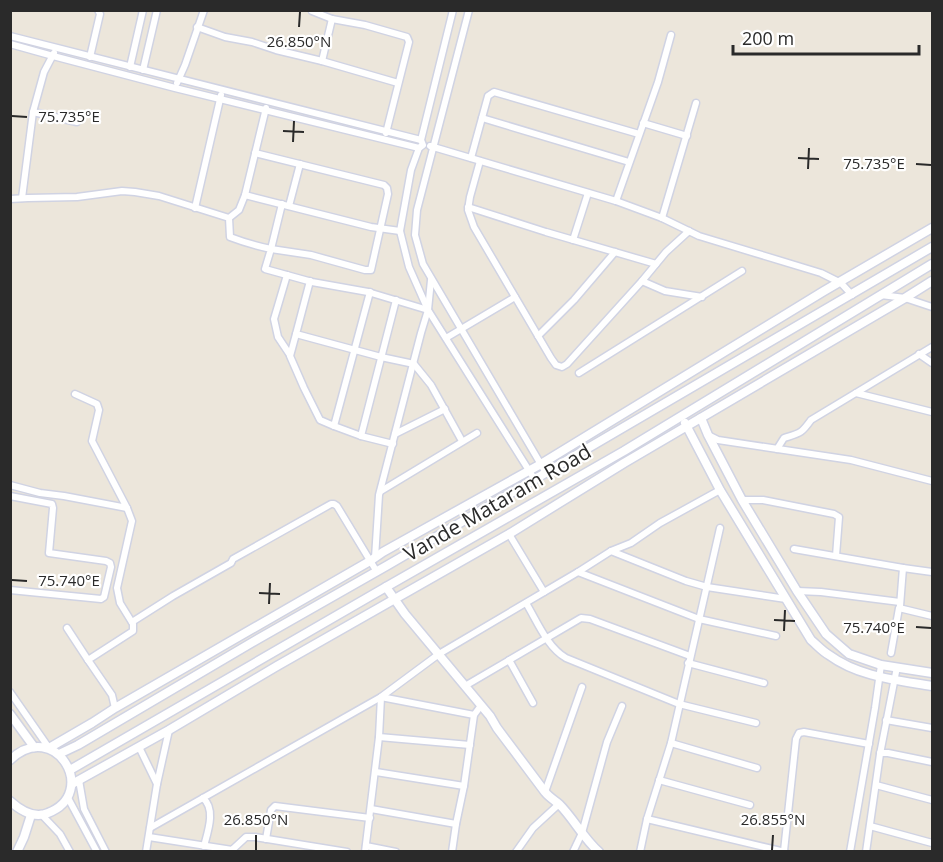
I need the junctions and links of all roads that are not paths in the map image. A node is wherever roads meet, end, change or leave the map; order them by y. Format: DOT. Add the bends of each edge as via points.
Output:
graph roads {
  1 [pos="98,10"];
  2 [pos="143,10"];
  3 [pos="157,10"];
  4 [pos="204,10"];
  5 [pos="453,10"];
  6 [pos="469,10"];
  7 [pos="311,11"];
  8 [pos="332,19"];
  9 [pos="197,27"];
  10 [pos="672,35"];
  11 [pos="10,36"];
  12 [pos="10,44"];
  13 [pos="55,48"];
  14 [pos="53,56"];
  15 [pos="90,57"];
  16 [pos="322,61"];
  17 [pos="130,67"];
  18 [pos="143,70"];
  19 [pos="178,79"];
  20 [pos="398,83"];
  21 [pos="176,88"];
  22 [pos="222,89"];
  23 [pos="220,99"];
  24 [pos="268,102"];
  25 [pos="696,103"];
  26 [pos="265,110"];
  27 [pos="33,112"];
  28 [pos="482,118"];
  29 [pos="78,122"];
  30 [pos="643,123"];
  31 [pos="387,132"];
  32 [pos="639,134"];
  33 [pos="687,136"];
  34 [pos="384,140"];
  35 [pos="421,144"];
  36 [pos="433,147"];
  37 [pos="255,153"];
  38 [pos="471,158"];
  39 [pos="480,161"];
  40 [pos="629,162"];
  41 [pos="300,164"];
  42 [pos="588,193"];
  43 [pos="245,195"];
  44 [pos="22,198"];
  45 [pos="10,199"];
  46 [pos="616,201"];
  47 [pos="286,205"];
  48 [pos="468,207"];
  49 [pos="195,208"];
  50 [pos="228,218"];
  51 [pos="662,218"];
  52 [pos="933,228"];
  53 [pos="379,229"];
  54 [pos="400,231"];
  55 [pos="689,231"];
  56 [pos="573,240"];
  57 [pos="933,247"];
  58 [pos="271,249"];
  59 [pos="615,252"];
  60 [pos="656,264"];
  61 [pos="933,264"];
  62 [pos="742,271"];
  63 [pos="287,275"];
  64 [pos="431,279"];
  65 [pos="310,281"];
  66 [pos="933,281"];
  67 [pos="642,282"];
  68 [pos="841,283"];
  69 [pos="370,292"];
  70 [pos="852,295"];
  71 [pos="880,295"];
  72 [pos="515,297"];
  73 [pos="702,297"];
  74 [pos="905,298"];
  75 [pos="396,300"];
  76 [pos="933,307"];
  77 [pos="428,310"];
  78 [pos="461,330"];
  79 [pos="296,334"];
  80 [pos="538,336"];
  81 [pos="446,338"];
  82 [pos="933,347"];
  83 [pos="354,350"];
  84 [pos="919,354"];
  85 [pos="290,356"];
  86 [pos="381,357"];
  87 [pos="933,363"];
  88 [pos="414,364"];
  89 [pos="579,373"];
  90 [pos="856,393"];
  91 [pos="75,394"];
  92 [pos="445,409"];
  93 [pos="933,412"];
  94 [pos="681,417"];
  95 [pos="701,418"];
  96 [pos="334,426"];
  97 [pos="686,426"];
  98 [pos="477,433"];
  99 [pos="396,434"];
  100 [pos="708,435"];
  101 [pos="361,436"];
  102 [pos="462,441"];
  103 [pos="393,444"];
  104 [pos="777,449"];
  105 [pos="541,464"];
  106 [pos="529,471"];
  107 [pos="546,473"];
  108 [pos="535,480"];
  109 [pos="933,481"];
  110 [pos="10,485"];
  111 [pos="720,490"];
  112 [pos="381,491"];
  113 [pos="10,496"];
  114 [pos="742,500"];
  115 [pos="127,508"];
  116 [pos="720,528"];
  117 [pos="509,534"];
  118 [pos="794,549"];
  119 [pos="611,551"];
  120 [pos="836,556"];
  121 [pos="373,560"];
  122 [pos="903,568"];
  123 [pos="376,572"];
  124 [pos="578,572"];
  125 [pos="933,572"];
  126 [pos="386,587"];
  127 [pos="707,587"];
  128 [pos="10,590"];
  129 [pos="797,591"];
  130 [pos="544,592"];
  131 [pos="786,598"];
  132 [pos="393,599"];
  133 [pos="526,603"];
  134 [pos="900,605"];
  135 [pos="933,616"];
  136 [pos="699,619"];
  137 [pos="132,622"];
  138 [pos="67,628"];
  139 [pos="776,636"];
  140 [pos="547,639"];
  141 [pos="891,653"];
  142 [pos="439,654"];
  143 [pos="87,660"];
  144 [pos="509,660"];
  145 [pos="689,660"];
  146 [pos="881,665"];
  147 [pos="897,667"];
  148 [pos="933,673"];
  149 [pos="879,678"];
  150 [pos="893,680"];
  151 [pos="764,683"];
  152 [pos="465,686"];
  153 [pos="933,686"];
  154 [pos="582,687"];
  155 [pos="10,692"];
  156 [pos="381,697"];
  157 [pos="533,703"];
  158 [pos="679,704"];
  159 [pos="622,706"];
  160 [pos="480,707"];
  161 [pos="115,708"];
  162 [pos="10,714"];
  163 [pos="474,715"];
  164 [pos="886,720"];
  165 [pos="756,723"];
  166 [pos="933,728"];
  167 [pos="169,730"];
  168 [pos="379,737"];
  169 [pos="671,743"];
  170 [pos="869,744"];
  171 [pos="11,746"];
  172 [pos="470,746"];
  173 [pos="34,747"];
  174 [pos="139,747"];
  175 [pos="49,748"];
  176 [pos="880,753"];
  177 [pos="59,754"];
  178 [pos="12,759"];
  179 [pos="933,762"];
  180 [pos="757,768"];
  181 [pos="70,770"];
  182 [pos="376,772"];
  183 [pos="659,780"];
  184 [pos="76,782"];
  185 [pos="157,784"];
  186 [pos="876,785"];
  187 [pos="464,786"];
  188 [pos="545,792"];
  189 [pos="68,798"];
  190 [pos="203,798"];
  191 [pos="933,800"];
  192 [pos="10,801"];
  193 [pos="559,804"];
  194 [pos="750,805"];
  195 [pos="370,809"];
  196 [pos="14,812"];
  197 [pos="36,815"];
  198 [pos="370,818"];
  199 [pos="647,819"];
  200 [pos="456,824"];
  201 [pos="870,826"];
  202 [pos="150,828"];
  203 [pos="582,833"];
  204 [pos="148,837"];
  205 [pos="266,838"];
  206 [pos="933,843"];
  207 [pos="204,846"];
  208 [pos="366,849"];
  209 [pos="232,851"];
  210 [pos="784,851"];
  211 [pos="17,852"];
  212 [pos="70,852"];
  213 [pos="97,852"];
  214 [pos="106,852"];
  215 [pos="146,852"];
  216 [pos="347,852"];
  217 [pos="396,852"];
  218 [pos="452,852"];
  219 [pos="516,852"];
  220 [pos="573,852"];
  221 [pos="599,852"];
  222 [pos="640,852"];
  223 [pos="850,852"];
  224 [pos="866,852"];
  1 -- 15 [label="street"];
  2 -- 17 [label="street"];
  3 -- 18 [label="street"];
  4 -- 9 [label="street"];
  5 -- 35 [label="street"];
  6 -- 36 [label="street"];
  7 -- 8 [label="street"];
  8 -- 16 [label="street"];
  8 -- 20 [label="street" via="407,37"];
  9 -- 16 [label="street"];
  9 -- 19 [label="street"];
  10 -- 30 [label="street"];
  11 -- 13 [label="street"];
  12 -- 14 [label="street"];
  13 -- 14 [label="street"];
  13 -- 15 [label="street"];
  14 -- 21 [label="street"];
  14 -- 27 [label="street" via="44,72"];
  15 -- 17 [label="street"];
  16 -- 20 [label="street"];
  17 -- 18 [label="street"];
  18 -- 19 [label="street"];
  19 -- 21 [label="street"];
  19 -- 22 [label="street"];
  20 -- 31 [label="street"];
  21 -- 23 [label="street"];
  22 -- 23 [label="street"];
  22 -- 24 [label="street"];
  23 -- 26 [label="street"];
  23 -- 49 [label="street"];
  24 -- 26 [label="street"];
  24 -- 31 [label="street"];
  25 -- 33 [label="street"];
  26 -- 34 [label="street"];
  26 -- 37 [label="street"];
  27 -- 29 [label="street"];
  27 -- 44 [label="street"];
  28 -- 32 [label="street" via="488,96 494,92"];
  28 -- 38 [label="street"];
  28 -- 40 [label="street"];
  30 -- 32 [label="street"];
  30 -- 33 [label="street"];
  31 -- 34 [label="street"];
  31 -- 35 [label="street"];
  32 -- 40 [label="street"];
  33 -- 51 [label="street"];
  34 -- 35 [label="street"];
  35 -- 36 [label="street"];
  35 -- 54 [label="street" via="411,170"];
  36 -- 38 [label="street"];
  36 -- 64 [label="street" via="417,210 415,235"];
  37 -- 41 [label="street"];
  37 -- 43 [label="street"];
  38 -- 39 [label="street"];
  39 -- 42 [label="street"];
  39 -- 48 [label="street"];
  40 -- 46 [label="street"];
  41 -- 47 [label="street"];
  41 -- 53 [label="street" via="387,188"];
  42 -- 46 [label="street"];
  42 -- 56 [label="street"];
  43 -- 47 [label="street"];
  43 -- 50 [label="street" via="239,210"];
  44 -- 45 [label="street"];
  44 -- 49 [label="street" via="122,191 159,196"];
  46 -- 51 [label="street"];
  47 -- 53 [label="street"];
  47 -- 58 [label="street"];
  48 -- 56 [label="street"];
  48 -- 72 [label="street" via="474,226"];
  49 -- 50 [label="street"];
  50 -- 58 [label="street" via="230,237"];
  51 -- 55 [label="street"];
  52 -- 68 [label="street"];
  53 -- 54 [label="street"];
  53 -- 58 [label="street" via="371,270"];
  54 -- 77 [label="street" via="409,267"];
  55 -- 60 [label="street"];
  55 -- 68 [label="street"];
  56 -- 59 [label="street"];
  57 -- 70 [label="street, Vande Mataram Road"];
  58 -- 63 [label="street" via="265,269"];
  59 -- 60 [label="street"];
  59 -- 80 [label="street"];
  60 -- 67 [label="street"];
  61 -- 71 [label="street, Vande Mataram Road"];
  62 -- 73 [label="street"];
  63 -- 65 [label="street"];
  63 -- 85 [label="street" via="274,319 278,337"];
  64 -- 77 [label="street"];
  64 -- 78 [label="street"];
  65 -- 69 [label="street"];
  65 -- 79 [label="street"];
  66 -- 74 [label="street"];
  67 -- 73 [label="street" via="665,291"];
  67 -- 80 [label="street" via="562,367 556,365"];
  68 -- 70 [label="street"];
  68 -- 105 [label="street"];
  69 -- 75 [label="street"];
  69 -- 83 [label="street"];
  70 -- 107 [label="street, Vande Mataram Road"];
  71 -- 74 [label="street"];
  71 -- 94 [label="street, Vande Mataram Road"];
  72 -- 78 [label="street"];
  72 -- 80 [label="street"];
  73 -- 89 [label="street"];
  74 -- 76 [label="street"];
  74 -- 95 [label="street"];
  75 -- 77 [label="street"];
  75 -- 86 [label="street"];
  77 -- 81 [label="street"];
  77 -- 88 [label="street"];
  78 -- 81 [label="street"];
  78 -- 105 [label="street"];
  79 -- 83 [label="street"];
  79 -- 85 [label="street"];
  81 -- 106 [label="street"];
  82 -- 84 [label="street"];
  83 -- 86 [label="street"];
  83 -- 96 [label="street"];
  84 -- 87 [label="street"];
  84 -- 90 [label="street"];
  85 -- 96 [label="street" via="321,420"];
  86 -- 88 [label="street"];
  86 -- 101 [label="street"];
  88 -- 92 [label="street"];
  88 -- 99 [label="street"];
  90 -- 93 [label="street"];
  90 -- 104 [label="street" via="811,420 805,430 784,438"];
  91 -- 115 [label="street" via="97,404 92,441"];
  92 -- 99 [label="street"];
  92 -- 102 [label="street"];
  94 -- 97 [label="street"];
  94 -- 126 [label="street, Vande Mataram Road"];
  95 -- 97 [label="street"];
  95 -- 100 [label="street"];
  96 -- 101 [label="street"];
  97 -- 111 [label="street"];
  97 -- 117 [label="street"];
  98 -- 102 [label="street"];
  99 -- 103 [label="street"];
  100 -- 104 [label="street"];
  100 -- 114 [label="street"];
  101 -- 103 [label="street"];
  102 -- 112 [label="street"];
  103 -- 112 [label="street"];
  104 -- 109 [label="street" via="851,460"];
  105 -- 106 [label="street"];
  105 -- 107 [label="street"];
  106 -- 108 [label="street"];
  106 -- 121 [label="street"];
  107 -- 108 [label="street, Vande Mataram Road"];
  108 -- 123 [label="street, Vande Mataram Road"];
  110 -- 115 [label="street"];
  111 -- 119 [label="street"];
  111 -- 131 [label="street"];
  112 -- 121 [label="street"];
  113 -- 128 [label="street" via="52,504 49,553 106,561 111,567 101,599"];
  114 -- 120 [label="street" via="764,500 834,514 839,517"];
  114 -- 129 [label="street"];
  115 -- 137 [label="street" via="132,521 117,588 120,603"];
  116 -- 127 [label="street"];
  117 -- 130 [label="street"];
  117 -- 132 [label="street"];
  118 -- 120 [label="street"];
  119 -- 124 [label="street"];
  119 -- 127 [label="street"];
  120 -- 122 [label="street"];
  121 -- 123 [label="street"];
  121 -- 137 [label="street" via="337,506 331,504"];
  121 -- 161 [label="street"];
  122 -- 125 [label="street"];
  122 -- 134 [label="street"];
  123 -- 177 [label="street, Vande Mataram Road"];
  124 -- 130 [label="street"];
  124 -- 136 [label="street"];
  126 -- 132 [label="street"];
  126 -- 181 [label="street, Vande Mataram Road"];
  127 -- 131 [label="street"];
  127 -- 136 [label="street"];
  129 -- 134 [label="street"];
  129 -- 146 [label="street" via="833,640 849,654"];
  130 -- 133 [label="street"];
  131 -- 149 [label="street" via="811,640 828,655"];
  132 -- 142 [label="street"];
  132 -- 167 [label="street"];
  133 -- 140 [label="street"];
  133 -- 142 [label="street"];
  134 -- 135 [label="street"];
  134 -- 141 [label="street"];
  136 -- 139 [label="street"];
  136 -- 145 [label="street"];
  137 -- 143 [label="street" via="133,631"];
  138 -- 143 [label="street"];
  140 -- 144 [label="street"];
  140 -- 145 [label="street" via="581,618 590,619"];
  140 -- 158 [label="street" via="566,658"];
  142 -- 152 [label="street"];
  142 -- 156 [label="street"];
  143 -- 161 [label="street" via="112,695"];
  144 -- 152 [label="street"];
  144 -- 157 [label="street"];
  145 -- 151 [label="street"];
  145 -- 158 [label="street"];
  146 -- 147 [label="street"];
  146 -- 149 [label="street"];
  147 -- 148 [label="street"];
  147 -- 150 [label="street"];
  149 -- 150 [label="street"];
  149 -- 170 [label="street"];
  150 -- 153 [label="street"];
  150 -- 164 [label="street"];
  152 -- 160 [label="street"];
  154 -- 188 [label="street"];
  155 -- 175 [label="street"];
  156 -- 163 [label="street"];
  156 -- 168 [label="street"];
  156 -- 190 [label="street"];
  158 -- 165 [label="street"];
  158 -- 169 [label="street"];
  159 -- 203 [label="street" via="607,742"];
  160 -- 163 [label="street"];
  160 -- 188 [label="street"];
  161 -- 175 [label="street"];
  162 -- 173 [label="street"];
  163 -- 172 [label="street"];
  164 -- 166 [label="street"];
  164 -- 176 [label="street"];
  167 -- 174 [label="street"];
  167 -- 185 [label="street"];
  168 -- 172 [label="street"];
  168 -- 182 [label="street"];
  169 -- 180 [label="street"];
  169 -- 183 [label="street"];
  170 -- 210 [label="street" via="799,733"];
  170 -- 223 [label="street"];
  171 -- 178 [label="street"];
  172 -- 187 [label="street"];
  173 -- 175 [label="street"];
  173 -- 178 [label="street"];
  174 -- 184 [label="street"];
  174 -- 185 [label="street"];
  175 -- 177 [label="street"];
  176 -- 179 [label="street"];
  176 -- 186 [label="street"];
  177 -- 181 [label="street"];
  181 -- 184 [label="street"];
  182 -- 187 [label="street"];
  182 -- 195 [label="street"];
  183 -- 194 [label="street"];
  183 -- 199 [label="street"];
  184 -- 189 [label="street"];
  184 -- 214 [label="street"];
  185 -- 202 [label="street"];
  186 -- 191 [label="street"];
  186 -- 201 [label="street"];
  187 -- 200 [label="street"];
  188 -- 193 [label="street"];
  189 -- 197 [label="street" via="58,808"];
  189 -- 213 [label="street"];
  190 -- 202 [label="street"];
  190 -- 207 [label="street" via="210,808"];
  192 -- 196 [label="street"];
  193 -- 203 [label="street"];
  193 -- 219 [label="street" via="533,828"];
  195 -- 198 [label="street"];
  195 -- 200 [label="street"];
  196 -- 197 [label="street"];
  197 -- 211 [label="street"];
  197 -- 212 [label="street" via="60,834"];
  198 -- 205 [label="street" via="275,806"];
  198 -- 208 [label="street"];
  199 -- 210 [label="street"];
  199 -- 222 [label="street"];
  200 -- 218 [label="street"];
  201 -- 206 [label="street"];
  201 -- 224 [label="street"];
  202 -- 204 [label="street"];
  203 -- 220 [label="street"];
  203 -- 221 [label="street"];
  204 -- 207 [label="street"];
  204 -- 215 [label="street"];
  205 -- 209 [label="street" via="246,837"];
  205 -- 216 [label="street"];
  207 -- 209 [label="street"];
  208 -- 217 [label="street"];
}
